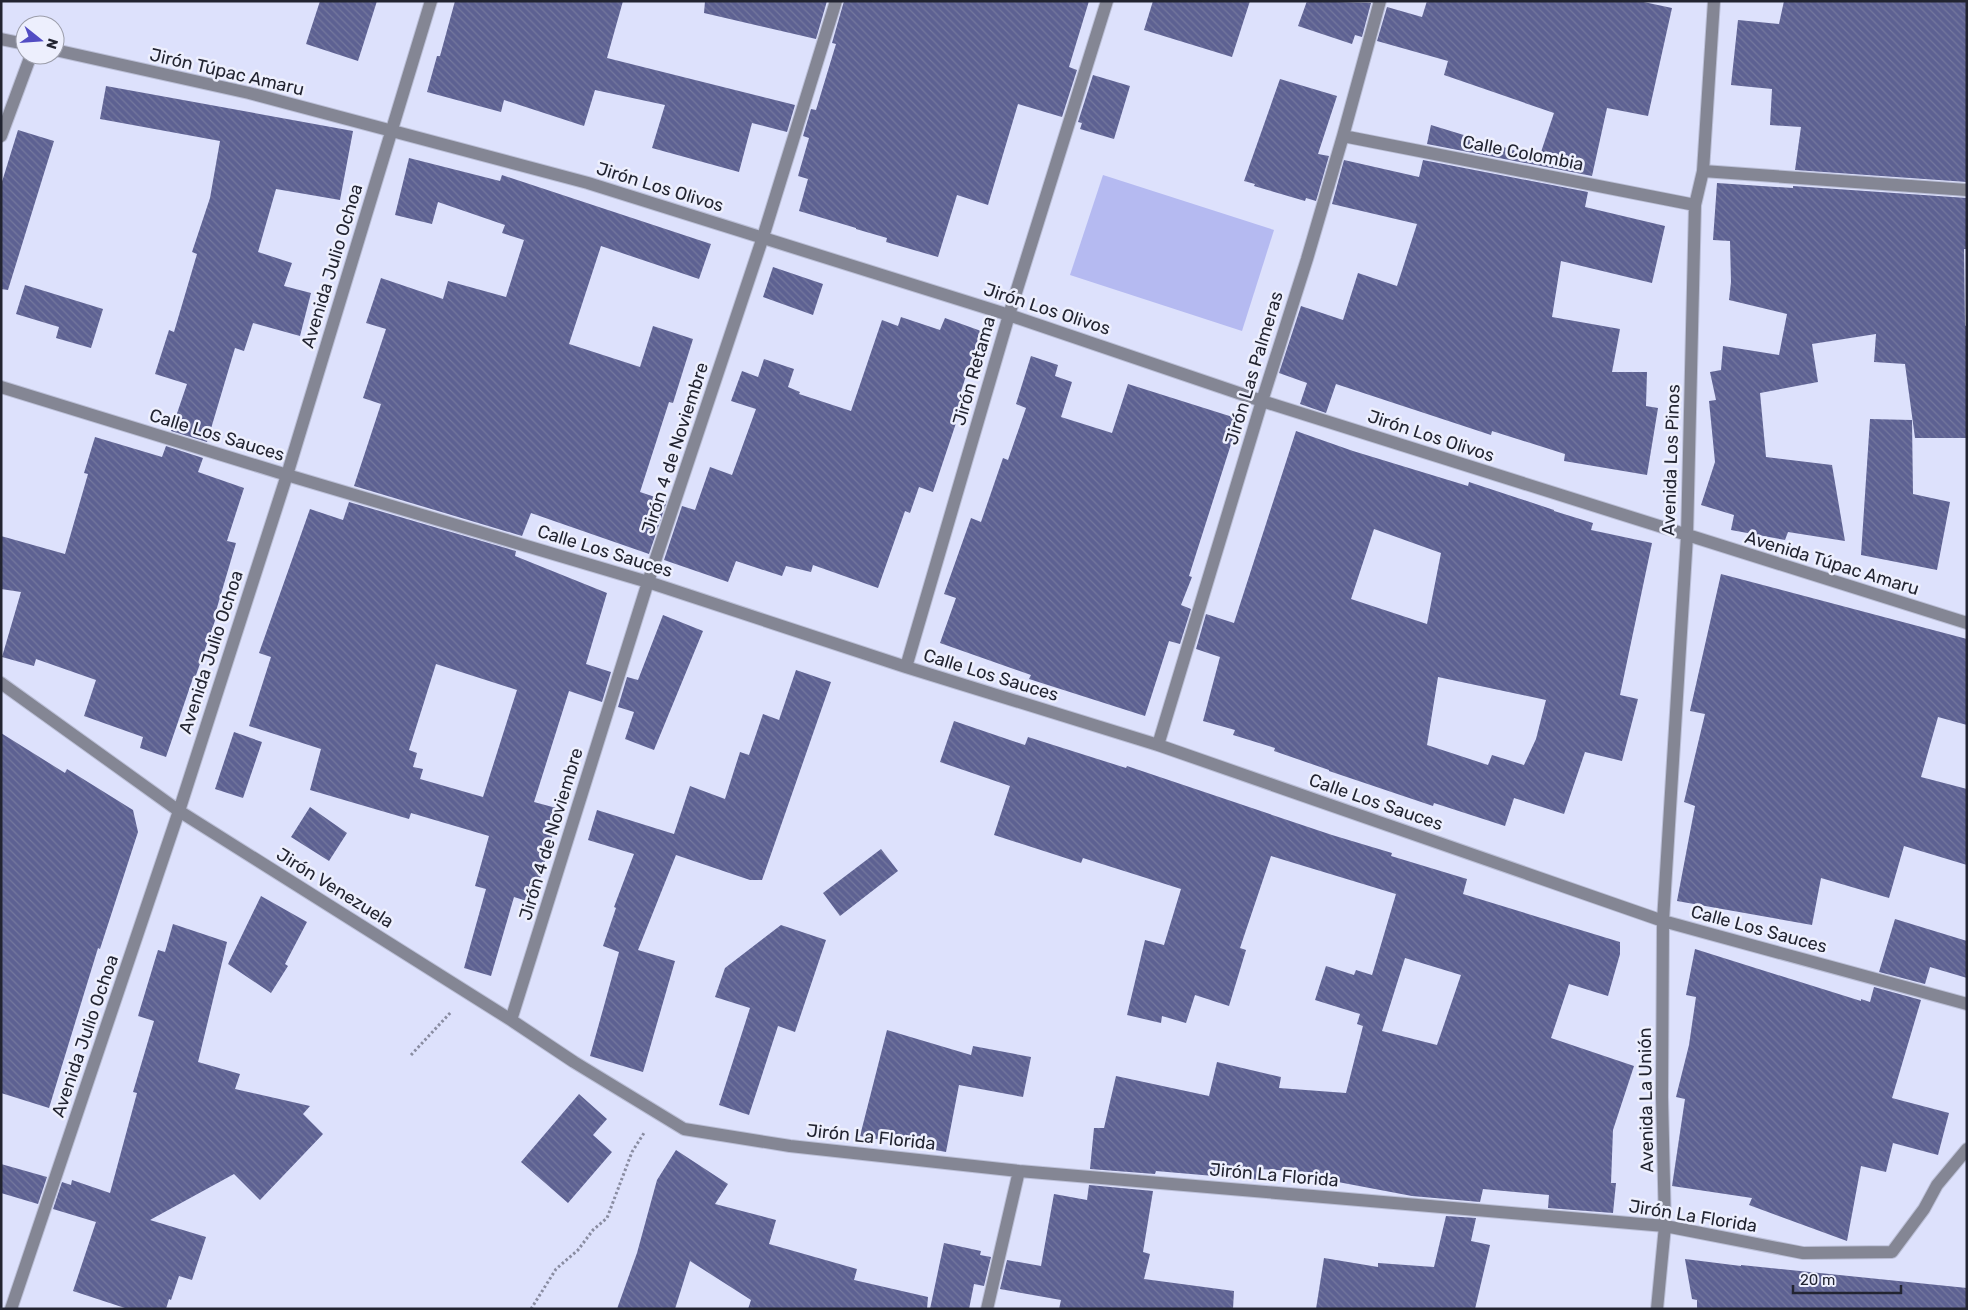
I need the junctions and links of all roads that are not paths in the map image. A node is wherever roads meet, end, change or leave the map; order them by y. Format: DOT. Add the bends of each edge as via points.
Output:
graph roads {
  1 [pos="431,1"];
  2 [pos="836,1"];
  3 [pos="1108,1"];
  4 [pos="1380,1"];
  5 [pos="1714,1"];
  6 [pos="1,39"];
  7 [pos="15,42"];
  8 [pos="65,52"];
  9 [pos="27,65"];
  10 [pos="391,131"];
  11 [pos="1,136"];
  12 [pos="1343,136"];
  13 [pos="1703,171"];
  14 [pos="1967,190"];
  15 [pos="1696,205"];
  16 [pos="763,238"];
  17 [pos="1009,314"];
  18 [pos="1,387"];
  19 [pos="1262,401"];
  20 [pos="287,475"];
  21 [pos="1687,536"];
  22 [pos="648,582"];
  23 [pos="1967,623"];
  24 [pos="906,667"];
  25 [pos="1,683"];
  26 [pos="1158,744"];
  27 [pos="179,811"];
  28 [pos="1663,921"];
  29 [pos="1967,1004"];
  30 [pos="511,1020"];
  31 [pos="657,1112"];
  32 [pos="1967,1148"];
  33 [pos="1019,1171"];
  34 [pos="1665,1226"];
  35 [pos="12,1309"];
  36 [pos="988,1309"];
  37 [pos="1657,1309"];
  1 -- 10 [label="street, Avenida Julio Ochoa"];
  2 -- 16 [label="street, Jirón 4 de Noviembre"];
  3 -- 17 [label="street, Jirón Retama"];
  4 -- 12 [label="street, Jirón Las Palmeras"];
  5 -- 13 [label="street, Avenida Los Pinos"];
  6 -- 7 [label="street"];
  8 -- 10 [label="street, Jirón Túpac Amaru" via="249,93"];
  9 -- 11 [label="street"];
  10 -- 16 [label="street, Jirón Los Olivos" via="588,183"];
  10 -- 20 [label="street, Avenida Julio Ochoa"];
  12 -- 15 [label="street, Calle Colombia"];
  12 -- 19 [label="street, Jirón Las Palmeras"];
  13 -- 14 [label="street"];
  13 -- 15 [label="street, Avenida Los Pinos"];
  15 -- 21 [label="street, Avenida Los Pinos"];
  16 -- 17 [label="street, Jirón Los Olivos"];
  16 -- 22 [label="street, Jirón 4 de Noviembre"];
  17 -- 19 [label="street, Jirón Los Olivos"];
  17 -- 24 [label="street, Jirón Retama"];
  18 -- 20 [label="street, Calle Los Sauces"];
  19 -- 21 [label="street, Jirón Los Olivos"];
  19 -- 26 [label="street, Jirón Las Palmeras"];
  20 -- 22 [label="street, Calle Los Sauces"];
  20 -- 27 [label="street, Avenida Julio Ochoa"];
  21 -- 23 [label="street, Avenida Túpac Amaru"];
  21 -- 28 [label="street, Avenida Los Pinos"];
  22 -- 24 [label="street, Calle Los Sauces"];
  22 -- 30 [label="street, Jirón 4 de Noviembre"];
  24 -- 26 [label="street, Calle Los Sauces"];
  25 -- 27 [label="street, Jirón Venezuela"];
  26 -- 28 [label="street, Calle Los Sauces"];
  27 -- 30 [label="street, Jirón Venezuela"];
  27 -- 35 [label="street, Avenida Julio Ochoa"];
  28 -- 29 [label="street, Calle Los Sauces"];
  28 -- 34 [label="street, Avenida La Unión"];
  30 -- 31 [label="street, Jirón Venezuela"];
  31 -- 33 [label="street, Jirón La Florida" via="684,1129 790,1146"];
  32 -- 34 [label="street, Jirón La Florida" via="1937,1185 1924,1209 1892,1252 1803,1253"];
  33 -- 34 [label="street, Jirón La Florida"];
  33 -- 36 [label="street"];
  34 -- 37 [label="street, Avenida La Unión"];
}
